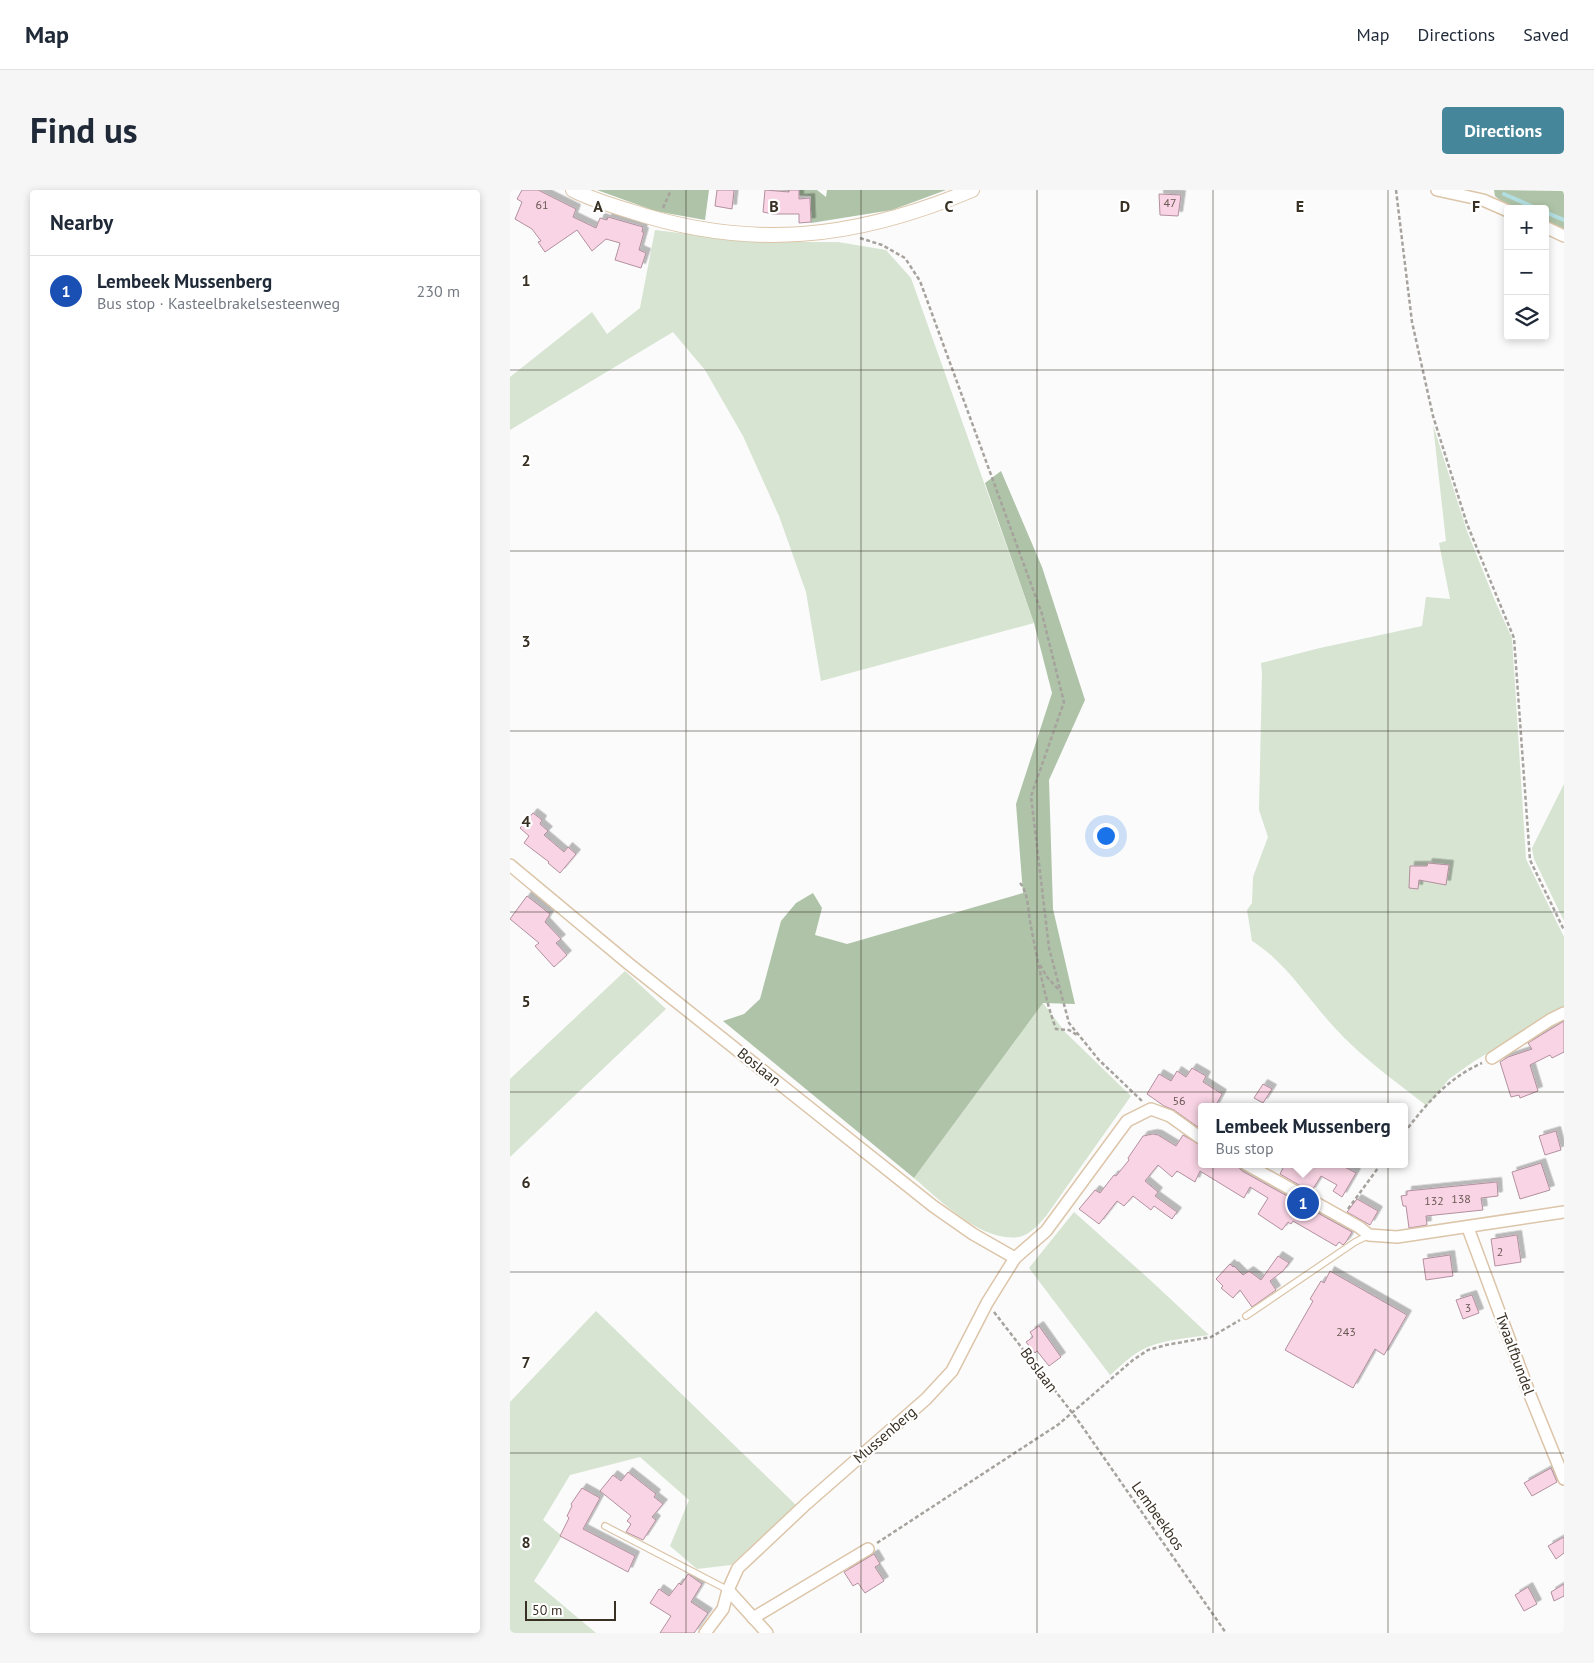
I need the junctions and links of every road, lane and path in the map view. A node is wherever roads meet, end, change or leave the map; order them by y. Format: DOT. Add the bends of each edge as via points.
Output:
graph roads {
  1 [pos="573,190"];
  2 [pos="671,190"];
  3 [pos="972,190"];
  4 [pos="1396,190"];
  5 [pos="1438,190"];
  6 [pos="1482,195"];
  7 [pos="1504,209"];
  8 [pos="657,220"];
  9 [pos="845,229"];
  10 [pos="1549,229"];
  11 [pos="1564,236"];
  12 [pos="510,866"];
  13 [pos="1020,882"];
  14 [pos="1564,930"];
  15 [pos="1038,960"];
  16 [pos="1060,991"];
  17 [pos="1564,1013"];
  18 [pos="1081,1038"];
  19 [pos="1492,1058"];
  20 [pos="1151,1109"];
  21 [pos="1408,1128"];
  22 [pos="1198,1136"];
  23 [pos="1253,1168"];
  24 [pos="1378,1168"];
  25 [pos="1564,1212"];
  26 [pos="1342,1217"];
  27 [pos="1468,1228"];
  28 [pos="1369,1235"];
  29 [pos="1016,1258"];
  30 [pos="987,1303"];
  31 [pos="1246,1316"];
  32 [pos="1071,1414"];
  33 [pos="1564,1480"];
  34 [pos="605,1526"];
  35 [pos="868,1549"];
  36 [pos="728,1590"];
  37 [pos="753,1618"];
  38 [pos="705,1633"];
  39 [pos="767,1633"];
  40 [pos="1226,1633"];
  1 -- 8 [label="street"];
  2 -- 8 [label="path"];
  3 -- 9 [label="street" via="915,212"];
  4 -- 14 [label="path" via="1412,322 1432,416 1467,524 1514,638 1530,860"];
  5 -- 6 [label="street"];
  6 -- 7 [label="street"];
  8 -- 9 [label="street" via="706,231 755,235 795,236"];
  9 -- 16 [label="path" via="848,235 882,245 905,258 920,281 1042,614 1064,702 1031,796 1049,948"];
  10 -- 11 [label="street"];
  12 -- 29 [label="street, Boslaan" via="933,1206"];
  13 -- 15 [label="path" via="1025,888"];
  15 -- 16 [label="path"];
  15 -- 18 [label="path" via="1056,1029 1069,1030"];
  16 -- 18 [label="path" via="1069,1023"];
  17 -- 19 [label="street"];
  18 -- 20 [label="path" via="1099,1060"];
  19 -- 21 [label="path" via="1449,1082"];
  20 -- 22 [label="street" via="1170,1116"];
  20 -- 29 [label="street, Mussenberg" via="1127,1121 1046,1231"];
  23 -- 26 [label="street"];
  24 -- 26 [label="path"];
  25 -- 27 [label="street"];
  26 -- 28 [label="street"];
  27 -- 28 [label="street" via="1397,1237"];
  27 -- 33 [label="street, Twaalfbundel"];
  28 -- 31 [label="lane"];
  29 -- 30 [label="street, Mussenberg"];
  30 -- 32 [label="path, Boslaan"];
  30 -- 36 [label="street, Mussenberg" via="952,1371 926,1399 738,1568"];
  31 -- 32 [label="path" via="1211,1337 1148,1350"];
  32 -- 35 [label="path"];
  32 -- 40 [label="path, Lembeekbos"];
  34 -- 36 [label="lane"];
  35 -- 37 [label="street"];
  36 -- 37 [label="street"];
  36 -- 38 [label="street, Mussenberg" via="723,1609"];
  37 -- 39 [label="street"];
}
